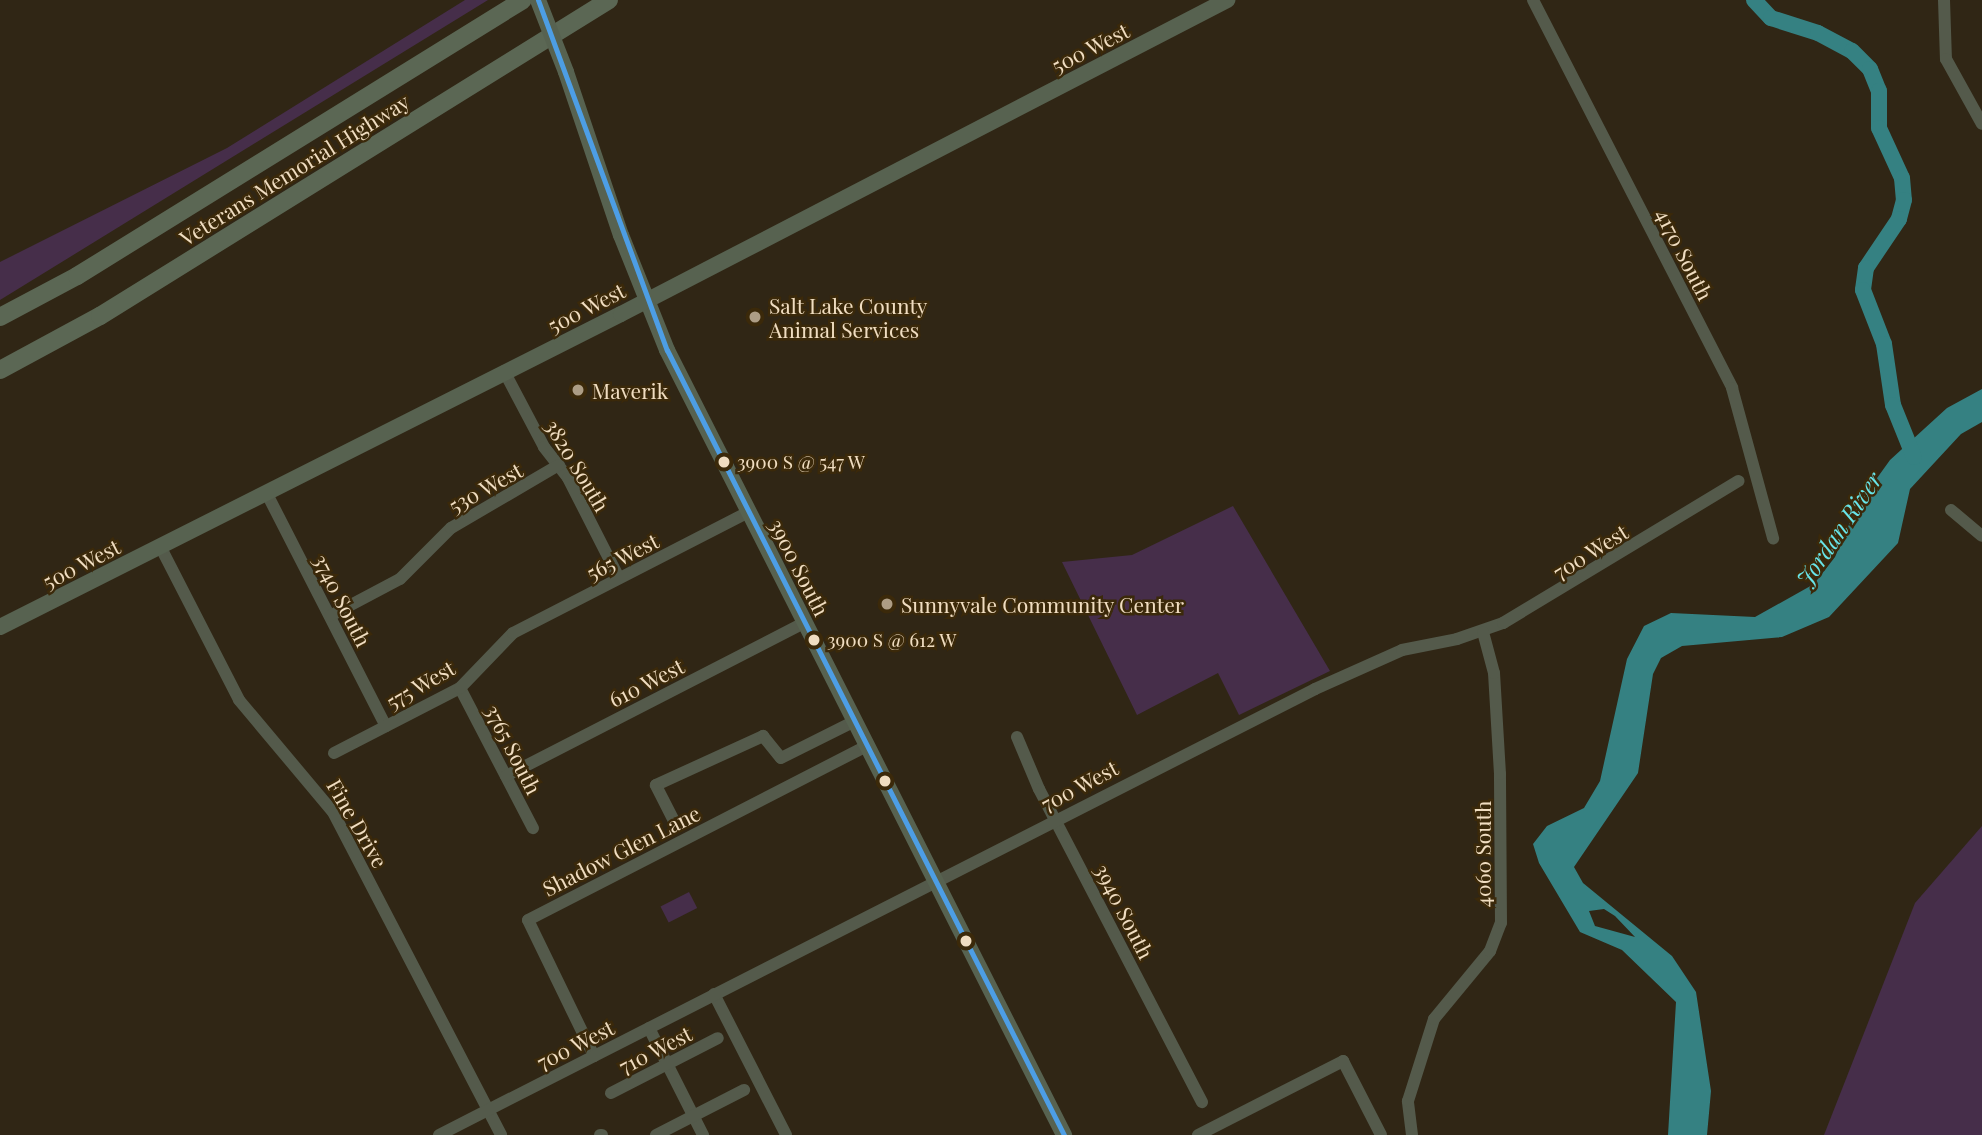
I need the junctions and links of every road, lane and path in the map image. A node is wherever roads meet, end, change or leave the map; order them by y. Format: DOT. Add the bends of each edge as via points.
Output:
graph roads {
  1 [pos="523,0"];
  2 [pos="538,0"];
  3 [pos="609,0"];
  4 [pos="1227,0"];
  5 [pos="1534,0"];
  6 [pos="1944,0"];
  7 [pos="1982,124"];
  8 [pos="646,300"];
  9 [pos="0,317"];
  10 [pos="0,370"];
  11 [pos="504,371"];
  12 [pos="559,465"];
  13 [pos="1738,481"];
  14 [pos="266,492"];
  15 [pos="1951,510"];
  16 [pos="748,512"];
  17 [pos="1982,536"];
  18 [pos="1773,538"];
  19 [pos="160,546"];
  20 [pos="620,578"];
  21 [pos="330,616"];
  22 [pos="804,623"];
  23 [pos="0,627"];
  24 [pos="1483,632"];
  25 [pos="513,633"];
  26 [pos="460,688"];
  27 [pos="855,720"];
  28 [pos="386,726"];
  29 [pos="1017,737"];
  30 [pos="867,746"];
  31 [pos="334,753"];
  32 [pos="506,776"];
  33 [pos="673,819"];
  34 [pos="1056,820"];
  35 [pos="533,828"];
  36 [pos="935,881"];
  37 [pos="714,994"];
  38 [pos="649,1028"];
  39 [pos="718,1038"];
  40 [pos="594,1056"];
  41 [pos="667,1064"];
  42 [pos="744,1090"];
  43 [pos="611,1093"];
  44 [pos="1202,1102"];
  45 [pos="487,1110"];
  46 [pos="694,1116"];
  47 [pos="439,1135"];
  48 [pos="500,1135"];
  49 [pos="656,1135"];
  50 [pos="704,1135"];
  51 [pos="784,1135"];
  52 [pos="1064,1135"];
  53 [pos="1198,1135"];
  54 [pos="1381,1135"];
  55 [pos="1412,1135"];
  1 -- 9 [label="highway, Veterans Memorial Highway" via="77,276"];
  2 -- 8 [label="main road, 3900 South, bridge"];
  3 -- 10 [label="highway, Veterans Memorial Highway" via="100,316"];
  4 -- 8 [label="main road, 500 West"];
  5 -- 18 [label="street, 4170 South" via="1732,388"];
  6 -- 7 [label="street" via="1946,59"];
  8 -- 11 [label="main road, 500 West"];
  8 -- 16 [label="main road, 3900 South"];
  11 -- 12 [label="street, 3820 South" via="544,447"];
  11 -- 14 [label="main road, 500 West"];
  12 -- 20 [label="street, 3820 South"];
  12 -- 21 [label="street, 530 West" via="460,522 400,579"];
  13 -- 24 [label="street, 700 West" via="1552,598"];
  14 -- 19 [label="main road, 500 West"];
  14 -- 21 [label="street, 3740 South"];
  15 -- 17 [label="street"];
  16 -- 20 [label="street, 565 West"];
  16 -- 22 [label="main road, 3900 South"];
  19 -- 23 [label="main road, 500 West"];
  19 -- 45 [label="street, Fine Drive" via="250,716 333,812"];
  20 -- 25 [label="street, 565 West"];
  21 -- 28 [label="street, 3740 South"];
  22 -- 27 [label="main road, 3900 South"];
  22 -- 32 [label="street, 610 West"];
  24 -- 34 [label="street, 700 West" via="1378,659"];
  24 -- 55 [label="street, 4060 South" via="1494,673 1501,923 1490,951 1434,1019 1408,1101"];
  25 -- 26 [label="street, 575 West"];
  26 -- 28 [label="street, 575 West"];
  26 -- 32 [label="street, 3765 South"];
  27 -- 30 [label="main road, 3900 South"];
  27 -- 33 [label="street" via="781,758 763,736 661,782 656,785"];
  28 -- 31 [label="street, 575 West"];
  29 -- 34 [label="street, 3940 South"];
  30 -- 36 [label="main road, 3900 South"];
  30 -- 40 [label="street, Shadow Glen Lane" via="528,920"];
  32 -- 35 [label="street, 3765 South"];
  34 -- 36 [label="street, 700 West"];
  34 -- 44 [label="street, 3940 South"];
  36 -- 37 [label="street, 700 West"];
  36 -- 52 [label="main road, 3900 South"];
  37 -- 38 [label="street, 700 West"];
  37 -- 51 [label="street"];
  38 -- 40 [label="street, 700 West"];
  38 -- 41 [label="street"];
  39 -- 41 [label="street, 710 West"];
  40 -- 45 [label="street, 700 West"];
  41 -- 43 [label="street, 710 West"];
  41 -- 46 [label="street"];
  42 -- 46 [label="street"];
  45 -- 47 [label="street, 700 West"];
  45 -- 48 [label="street, Fine Drive"];
  46 -- 49 [label="street"];
  46 -- 50 [label="street"];
  53 -- 54 [label="street" via="1343,1061"];
}
